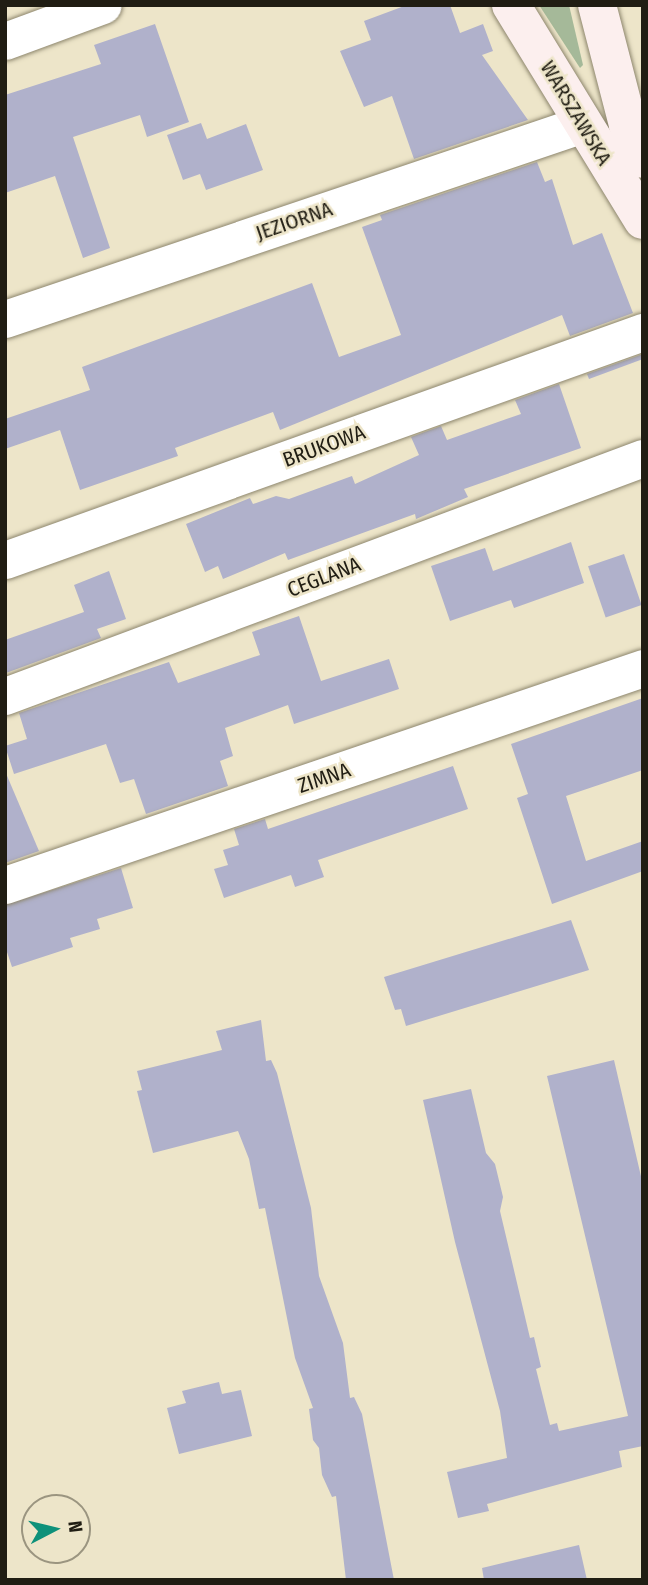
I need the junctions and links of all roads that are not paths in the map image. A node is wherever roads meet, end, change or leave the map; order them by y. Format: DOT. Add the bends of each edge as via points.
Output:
graph roads {
  1 [pos="103,5"];
  2 [pos="511,5"];
  3 [pos="597,5"];
  4 [pos="5,41"];
  5 [pos="583,124"];
  6 [pos="643,159"];
  7 [pos="643,220"];
  8 [pos="5,319"];
  9 [pos="643,332"];
  10 [pos="643,458"];
  11 [pos="5,559"];
  12 [pos="643,668"];
  13 [pos="5,696"];
  14 [pos="5,885"];
  1 -- 4 [label="street"];
  2 -- 5 [label="street, WARSZAWSKA"];
  3 -- 6 [label="street" via="628,125"];
  5 -- 7 [label="street, WARSZAWSKA"];
  5 -- 8 [label="street, JEZIORNA"];
  9 -- 11 [label="street, BRUKOWA"];
  10 -- 13 [label="street, CEGLANA"];
  12 -- 14 [label="street, ZIMNA"];
}
